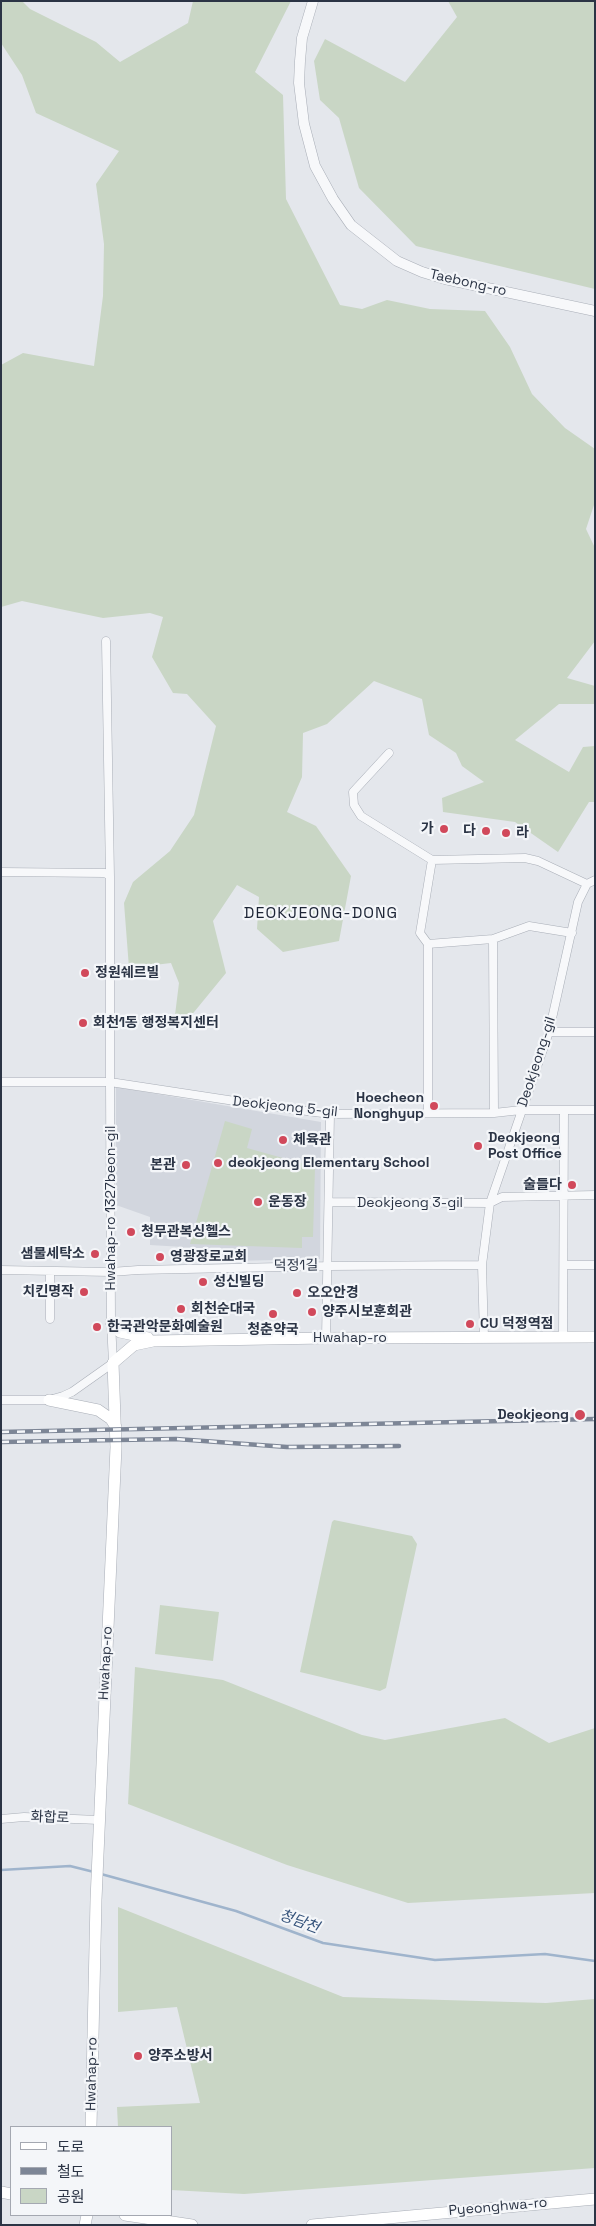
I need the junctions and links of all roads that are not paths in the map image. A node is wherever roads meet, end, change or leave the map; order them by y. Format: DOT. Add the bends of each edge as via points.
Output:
graph roads {
  1 [pos="313,1"];
  2 [pos="595,311"];
  3 [pos="106,641"];
  4 [pos="388,753"];
  5 [pos="432,860"];
  6 [pos="1,872"];
  7 [pos="110,877"];
  8 [pos="591,882"];
  9 [pos="572,932"];
  10 [pos="493,939"];
  11 [pos="428,944"];
  12 [pos="549,1032"];
  13 [pos="595,1032"];
  14 [pos="1,1082"];
  15 [pos="110,1082"];
  16 [pos="521,1110"];
  17 [pos="564,1110"];
  18 [pos="595,1110"];
  19 [pos="428,1113"];
  20 [pos="494,1113"];
  21 [pos="330,1114"];
  22 [pos="595,1195"];
  23 [pos="564,1196"];
  24 [pos="329,1202"];
  25 [pos="490,1203"];
  26 [pos="482,1265"];
  27 [pos="595,1265"];
  28 [pos="328,1266"];
  29 [pos="564,1266"];
  30 [pos="1,1270"];
  31 [pos="50,1271"];
  32 [pos="111,1272"];
  33 [pos="50,1320"];
  34 [pos="111,1328"];
  35 [pos="563,1337"];
  36 [pos="326,1338"];
  37 [pos="484,1338"];
  38 [pos="595,1338"];
  39 [pos="160,1341"];
  40 [pos="113,1363"];
  41 [pos="1,1400"];
  42 [pos="49,1400"];
  43 [pos="116,1421"];
  44 [pos="1,1819"];
  45 [pos="99,1820"];
  46 [pos="90,2125"];
  47 [pos="595,2199"];
  48 [pos="132,2216"];
  49 [pos="192,2225"];
  50 [pos="312,2225"];
  1 -- 2 [label="street, Taebong-ro" via="302,38 300,61 304,124 315,166 351,225 397,261 422,272"];
  3 -- 7 [label="street, Hwahap-ro 1327beon-gil"];
  4 -- 5 [label="street" via="353,792 354,805 361,816"];
  5 -- 8 [label="street" via="525,858"];
  5 -- 11 [label="street" via="420,933"];
  6 -- 7 [label="street" via="105,873"];
  7 -- 15 [label="street, Hwahap-ro 1327beon-gil"];
  8 -- 9 [label="street, Deokjeong-gil" via="578,902"];
  9 -- 10 [label="street" via="529,926"];
  9 -- 12 [label="street, Deokjeong-gil"];
  10 -- 11 [label="street"];
  10 -- 20 [label="street"];
  11 -- 19 [label="street"];
  12 -- 13 [label="street"];
  12 -- 16 [label="street, Deokjeong-gil"];
  14 -- 15 [label="street"];
  15 -- 21 [label="street, Deokjeong 5-gil"];
  15 -- 32 [label="street, Hwahap-ro 1327beon-gil"];
  16 -- 17 [label="street, Deokjeong 5-gil"];
  16 -- 20 [label="street, Deokjeong 5-gil"];
  16 -- 25 [label="street, Deokjeong-gil"];
  17 -- 18 [label="street, Deokjeong 5-gil"];
  17 -- 23 [label="street"];
  19 -- 20 [label="street, Deokjeong 5-gil"];
  19 -- 21 [label="street, Deokjeong 5-gil"];
  21 -- 24 [label="street"];
  22 -- 23 [label="street, Deokjeong 3-gil"];
  23 -- 25 [label="street, Deokjeong 3-gil" via="502,1197"];
  23 -- 29 [label="street"];
  24 -- 25 [label="street, Deokjeong 3-gil"];
  24 -- 28 [label="street"];
  25 -- 26 [label="street, Deokjeong-gil"];
  26 -- 28 [label="street, 덕정1길"];
  26 -- 37 [label="street, Deokjeong-gil"];
  27 -- 29 [label="street"];
  28 -- 32 [label="street, 덕정1길"];
  28 -- 36 [label="street"];
  29 -- 35 [label="street"];
  30 -- 31 [label="street, 덕정1길"];
  31 -- 32 [label="street, 덕정1길"];
  31 -- 33 [label="street"];
  32 -- 34 [label="street, Hwahap-ro 1327beon-gil"];
  34 -- 39 [label="main road"];
  34 -- 40 [label="street"];
  35 -- 37 [label="main road, Hwahap-ro"];
  35 -- 38 [label="main road, Hwahap-ro"];
  36 -- 37 [label="main road, Hwahap-ro"];
  36 -- 39 [label="main road, Hwahap-ro"];
  39 -- 40 [label="main road, Hwahap-ro" via="134,1345"];
  40 -- 42 [label="street" via="72,1392"];
  40 -- 43 [label="main road"];
  41 -- 42 [label="street"];
  42 -- 43 [label="main road" via="98,1410"];
  43 -- 45 [label="main road, Hwahap-ro"];
  44 -- 45 [label="street, 화합로"];
  45 -- 46 [label="main road, Hwahap-ro"];
  47 -- 50 [label="main road, Pyeonghwa-ro"];
  48 -- 49 [label="main road"];
}
